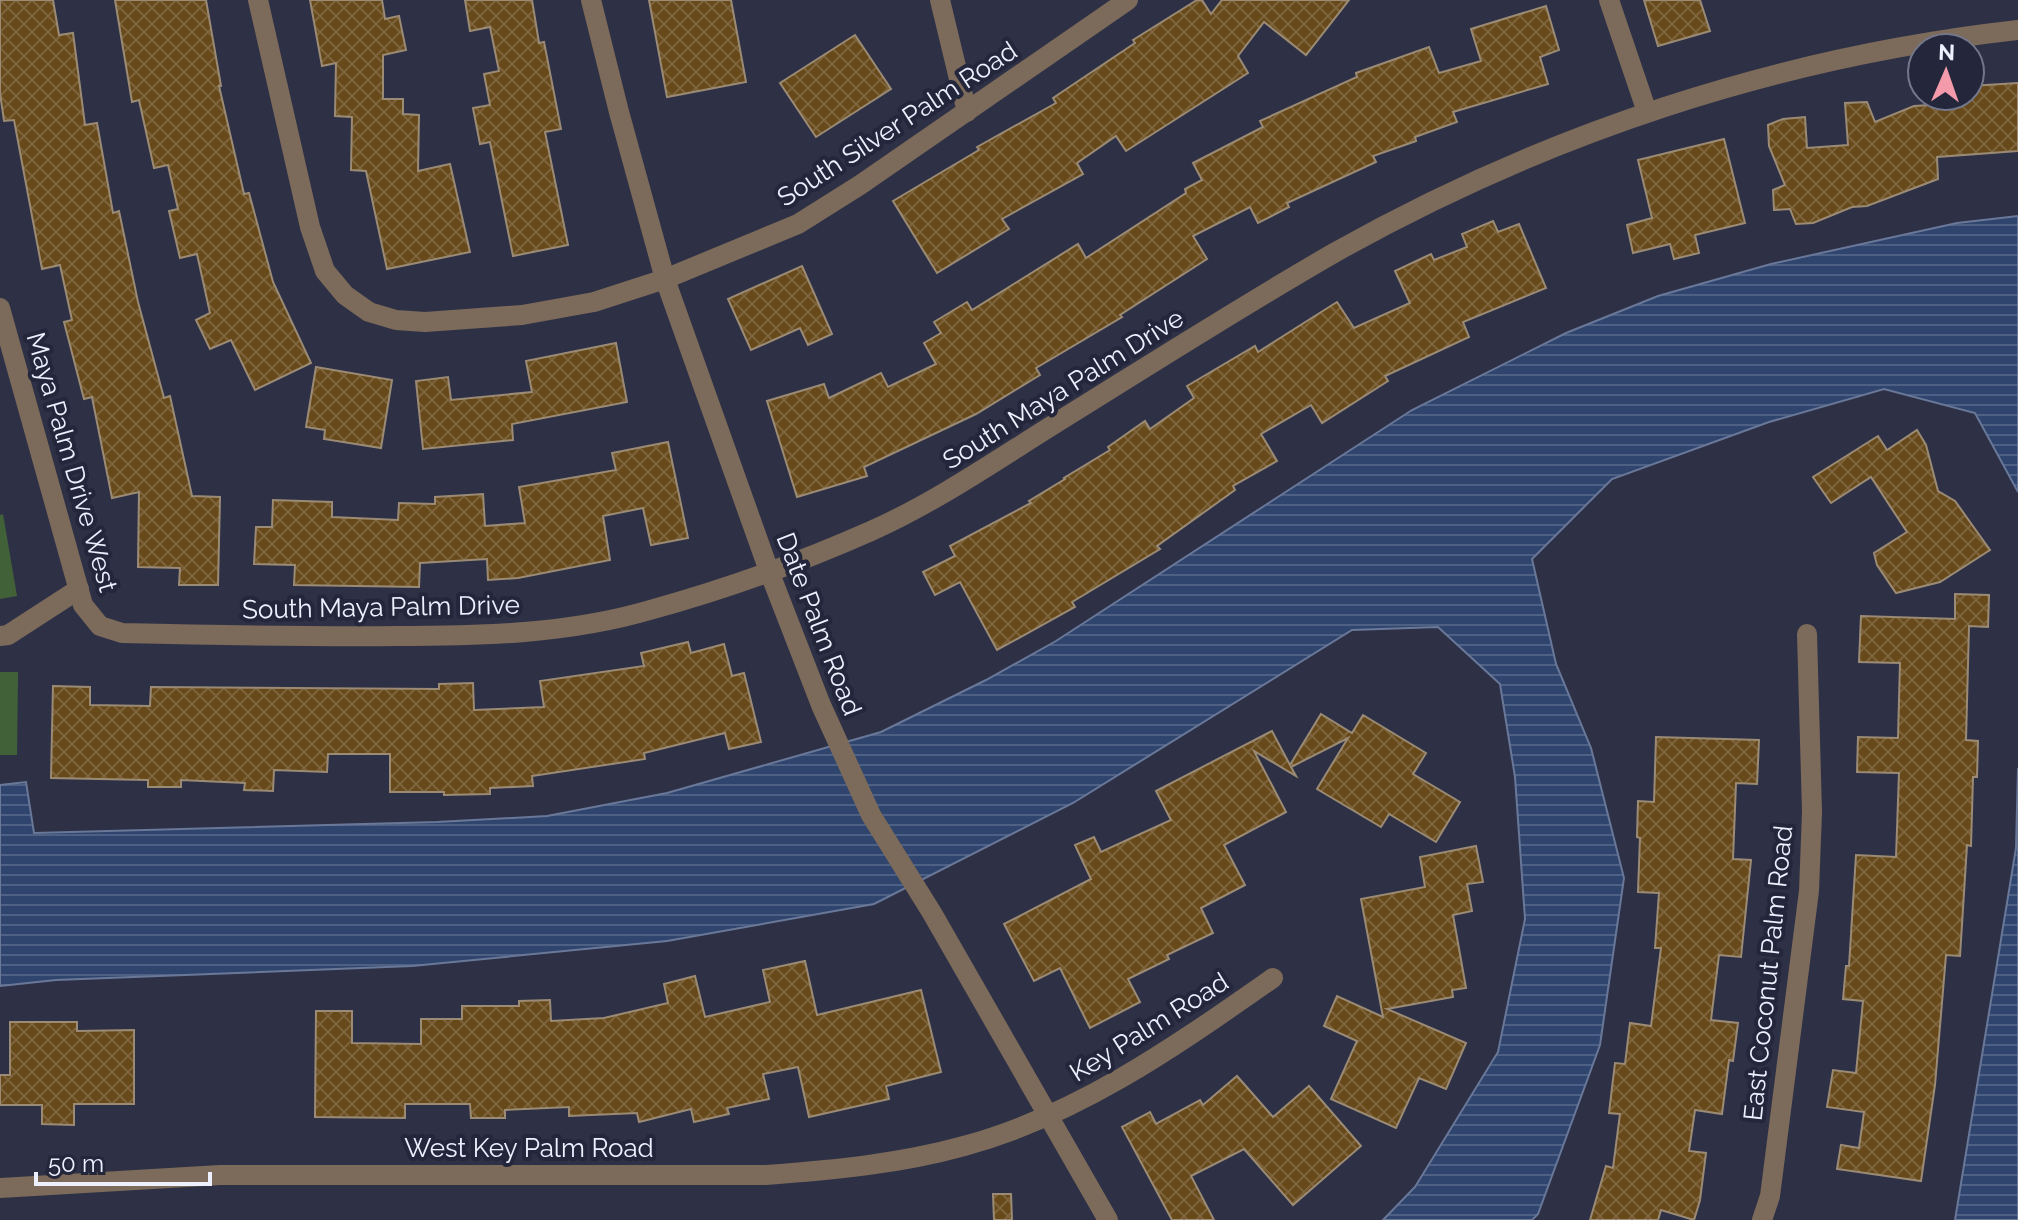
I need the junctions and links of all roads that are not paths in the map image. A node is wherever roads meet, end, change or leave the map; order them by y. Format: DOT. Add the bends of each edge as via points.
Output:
graph roads {
  1 [pos="258,0"];
  2 [pos="591,0"];
  3 [pos="940,0"];
  4 [pos="1128,0"];
  5 [pos="1609,0"];
  6 [pos="2018,30"];
  7 [pos="967,112"];
  8 [pos="1647,112"];
  9 [pos="665,279"];
  10 [pos="2,321"];
  11 [pos="769,571"];
  12 [pos="79,589"];
  13 [pos="100,626"];
  14 [pos="1807,634"];
  15 [pos="0,636"];
  16 [pos="1273,978"];
  17 [pos="1050,1115"];
  18 [pos="0,1188"];
  19 [pos="1108,1220"];
  20 [pos="1762,1220"];
  1 -- 9 [label="street, South Silver Palm Road" via="310,227 325,271 369,312 425,322 522,315 594,302"];
  2 -- 9 [label="street, Date Palm Road"];
  3 -- 7 [label="street"];
  4 -- 7 [label="street, South Silver Palm Road"];
  5 -- 8 [label="street"];
  6 -- 8 [label="street, South Maya Palm Drive" via="1820,63"];
  7 -- 9 [label="street, South Silver Palm Road" via="798,224"];
  8 -- 11 [label="street, South Maya Palm Drive" via="1506,166 1418,208 1320,262 957,485 872,530"];
  9 -- 11 [label="street, Date Palm Road"];
  10 -- 12 [label="street, Maya Palm Drive West"];
  11 -- 13 [label="street, South Maya Palm Drive" via="648,611 497,635 122,633"];
  11 -- 17 [label="street, Date Palm Road" via="871,815"];
  12 -- 13 [label="street, Maya Palm Drive West" via="83,605"];
  12 -- 15 [label="street"];
  14 -- 20 [label="street, East Coconut Palm Road" via="1809,891 1770,1196"];
  16 -- 17 [label="street, Key Palm Road" via="1175,1047"];
  17 -- 18 [label="street, West Key Palm Road" via="918,1157 766,1175 220,1175"];
  17 -- 19 [label="street, Date Palm Road"];
}
